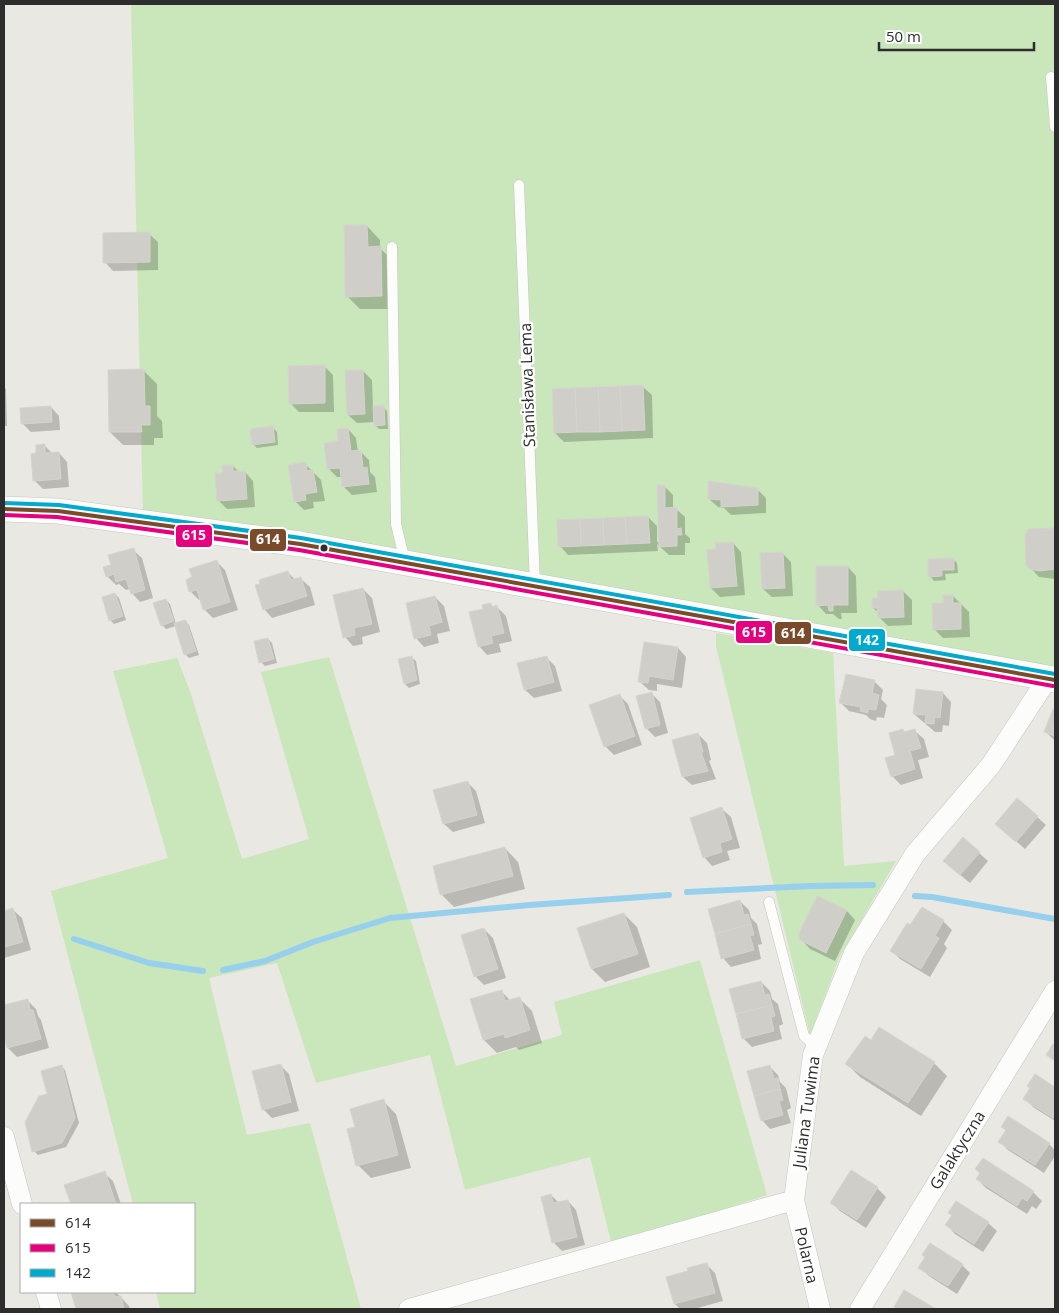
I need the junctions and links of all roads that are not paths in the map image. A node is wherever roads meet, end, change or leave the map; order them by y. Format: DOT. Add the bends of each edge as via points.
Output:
graph roads {
  1 [pos="1051,77"];
  2 [pos="1055,126"];
  3 [pos="518,185"];
  4 [pos="392,247"];
  5 [pos="4,509"];
  6 [pos="405,563"];
  7 [pos="535,586"];
  8 [pos="1053,674"];
  9 [pos="770,902"];
  10 [pos="1055,991"];
  11 [pos="816,1047"];
  12 [pos="4,1137"];
  13 [pos="794,1200"];
  14 [pos="22,1203"];
  15 [pos="46,1293"];
  16 [pos="51,1309"];
  17 [pos="409,1309"];
  18 [pos="820,1309"];
  19 [pos="860,1309"];
  1 -- 2 [label="lane"];
  3 -- 7 [label="lane, Stanisława Lema"];
  4 -- 6 [label="lane" via="396,524"];
  5 -- 6 [label="street" via="68,513 300,544"];
  6 -- 7 [label="street"];
  7 -- 8 [label="street"];
  8 -- 11 [label="street, Juliana Tuwima" via="992,765 915,854 854,953"];
  9 -- 11 [label="lane" via="804,1036"];
  10 -- 19 [label="street, Galaktyczna"];
  11 -- 13 [label="street, Juliana Tuwima" via="812,1056"];
  12 -- 14 [label="street"];
  13 -- 17 [label="street"];
  13 -- 18 [label="street, Polarna"];
  15 -- 16 [label="street"];
}
